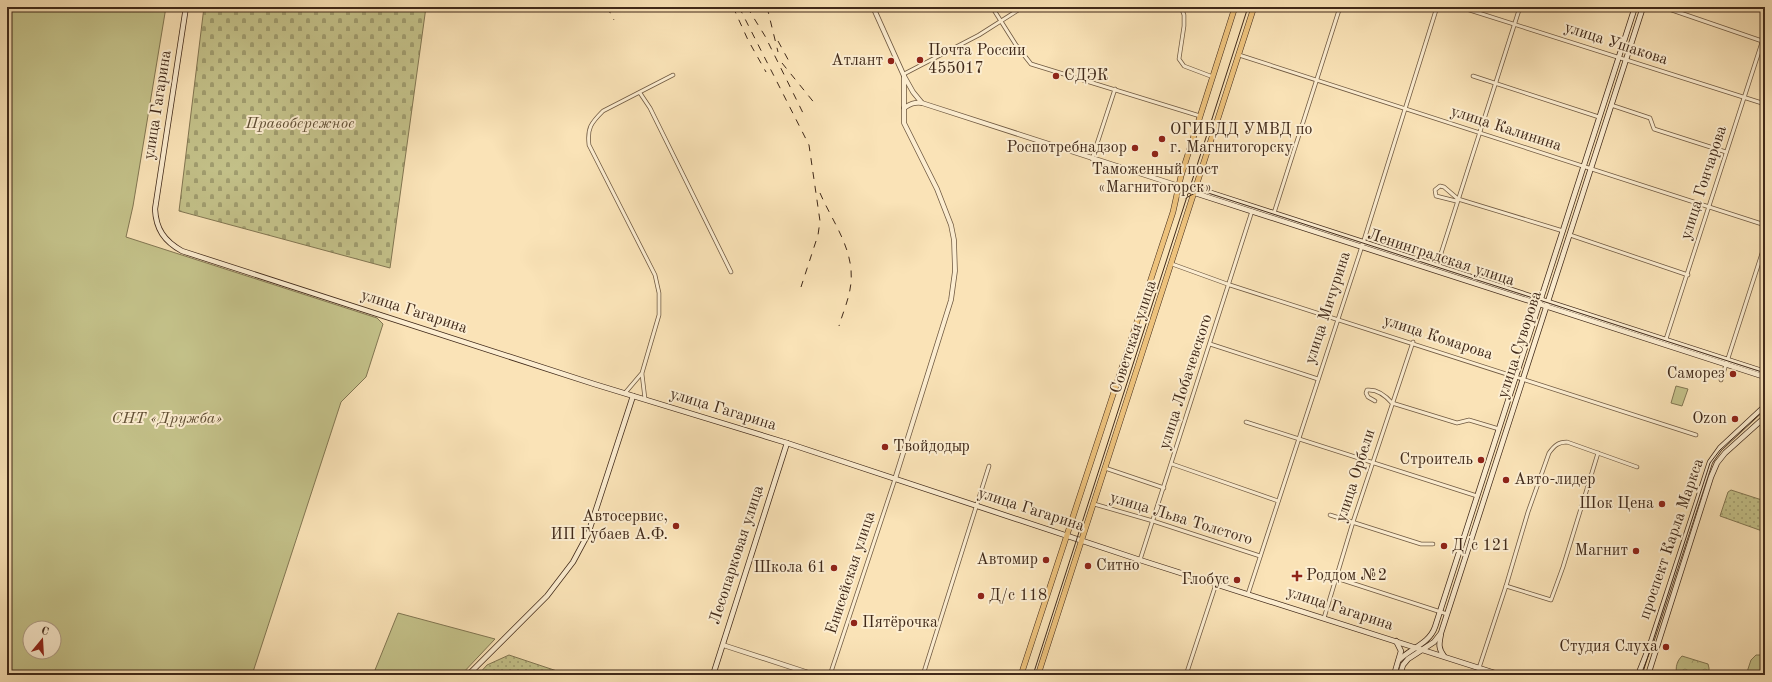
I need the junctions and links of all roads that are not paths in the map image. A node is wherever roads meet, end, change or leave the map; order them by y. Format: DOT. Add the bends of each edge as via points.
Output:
graph roads {
  1 [pos="186,7"];
  2 [pos="873,7"];
  3 [pos="992,7"];
  4 [pos="1023,7"];
  5 [pos="1181,7"];
  6 [pos="1235,7"];
  7 [pos="1254,7"];
  8 [pos="1340,7"];
  9 [pos="1437,7"];
  10 [pos="1460,7"];
  11 [pos="1520,7"];
  12 [pos="1635,7"];
  13 [pos="1643,7"];
  14 [pos="1663,7"];
  15 [pos="1001,20"];
  16 [pos="1514,24"];
  17 [pos="1765,33"];
  18 [pos="1762,41"];
  19 [pos="1239,55"];
  20 [pos="1619,56"];
  21 [pos="1626,59"];
  22 [pos="673,75"];
  23 [pos="904,75"];
  24 [pos="1473,76"];
  25 [pos="1213,77"];
  26 [pos="1317,80"];
  27 [pos="1495,84"];
  28 [pos="1115,90"];
  29 [pos="640,93"];
  30 [pos="1744,98"];
  31 [pos="922,103"];
  32 [pos="1765,104"];
  33 [pos="1611,105"];
  34 [pos="904,108"];
  35 [pos="1405,110"];
  36 [pos="1200,116"];
  37 [pos="1599,117"];
  38 [pos="1480,132"];
  39 [pos="1726,152"];
  40 [pos="1092,159"];
  41 [pos="1583,167"];
  42 [pos="1590,169"];
  43 [pos="1179,186"];
  44 [pos="1196,191"];
  45 [pos="1458,199"];
  46 [pos="1709,208"];
  47 [pos="1252,211"];
  48 [pos="1274,213"];
  49 [pos="1765,225"];
  50 [pos="1563,231"];
  51 [pos="1570,235"];
  52 [pos="1363,244"];
  53 [pos="1765,244"];
  54 [pos="1172,264"];
  55 [pos="1437,266"];
  56 [pos="732,272"];
  57 [pos="1688,274"];
  58 [pos="1230,285"];
  59 [pos="1540,302"];
  60 [pos="1547,304"];
  61 [pos="1338,319"];
  62 [pos="1666,339"];
  63 [pos="1413,342"];
  64 [pos="1210,344"];
  65 [pos="1726,362"];
  66 [pos="1765,372"];
  67 [pos="642,373"];
  68 [pos="1516,377"];
  69 [pos="1765,377"];
  70 [pos="1318,379"];
  71 [pos="1523,379"];
  72 [pos="1721,380"];
  73 [pos="625,393"];
  74 [pos="633,396"];
  75 [pos="645,399"];
  76 [pos="1375,401"];
  77 [pos="1392,403"];
  78 [pos="1765,406"];
  79 [pos="1765,417"];
  80 [pos="1246,422"];
  81 [pos="1499,429"];
  82 [pos="1696,435"];
  83 [pos="1298,440"];
  84 [pos="787,444"];
  85 [pos="1598,453"];
  86 [pos="1374,462"];
  87 [pos="1172,464"];
  88 [pos="989,466"];
  89 [pos="1637,466"];
  90 [pos="1105,468"];
  91 [pos="895,479"];
  92 [pos="1480,487"];
  93 [pos="1164,488"];
  94 [pos="1487,489"];
  95 [pos="1477,496"];
  96 [pos="1278,501"];
  97 [pos="1094,504"];
  98 [pos="977,506"];
  99 [pos="1330,515"];
  100 [pos="1153,521"];
  101 [pos="1353,522"];
  102 [pos="1067,536"];
  103 [pos="1082,540"];
  104 [pos="1433,544"];
  105 [pos="1260,556"];
  106 [pos="1140,560"];
  107 [pos="1336,578"];
  108 [pos="1216,584"];
  109 [pos="1506,586"];
  110 [pos="1248,594"];
  111 [pos="1440,612"];
  112 [pos="1447,614"];
  113 [pos="1324,618"];
  114 [pos="1441,633"];
  115 [pos="1395,640"];
  116 [pos="722,645"];
  117 [pos="1416,647"];
  118 [pos="1423,649"];
  119 [pos="1444,656"];
  120 [pos="1399,660"];
  121 [pos="1479,668"];
  122 [pos="797,672"];
  123 [pos="468,675"];
  124 [pos="713,675"];
  125 [pos="816,675"];
  126 [pos="830,675"];
  127 [pos="923,675"];
  128 [pos="1021,675"];
  129 [pos="1038,675"];
  130 [pos="1186,675"];
  131 [pos="1394,675"];
  132 [pos="1400,675"];
  133 [pos="1501,675"];
  134 [pos="1638,675"];
  135 [pos="1648,675"];
  1 -- 73 [label="main road, улица Гагарина" via="155,205 160,232 169,243 182,251"];
  2 -- 23 [label="street"];
  3 -- 15 [label="street"];
  4 -- 15 [label="street"];
  5 -- 25 [label="street" via="1184,15 1180,63"];
  6 -- 25 [label="main road, Советская улица"];
  7 -- 19 [label="main road, Советская улица"];
  8 -- 26 [label="street"];
  9 -- 35 [label="street, улица Мичурина"];
  10 -- 16 [label="street, улица Ушакова"];
  11 -- 16 [label="street"];
  12 -- 20 [label="main road, улица Суворова"];
  13 -- 21 [label="main road, улица Суворова"];
  14 -- 18 [label="street"];
  15 -- 23 [label="street" via="979,35"];
  15 -- 28 [label="street" via="1031,64"];
  16 -- 20 [label="street, улица Ушакова"];
  16 -- 27 [label="street"];
  17 -- 18 [label="street, улица Гончарова"];
  18 -- 30 [label="street, улица Гончарова"];
  19 -- 26 [label="street, улица Калинина"];
  19 -- 44 [label="main road, Советская улица"];
  20 -- 21 [label="street, улица Ушакова"];
  20 -- 37 [label="main road, улица Суворова"];
  21 -- 30 [label="street, улица Ушакова"];
  21 -- 33 [label="main road, улица Суворова"];
  22 -- 29 [label="street"];
  23 -- 31 [label="street"];
  23 -- 34 [label="street"];
  24 -- 27 [label="street"];
  25 -- 36 [label="main road, Советская улица"];
  26 -- 35 [label="street, улица Калинина"];
  26 -- 48 [label="street"];
  27 -- 37 [label="street"];
  27 -- 38 [label="street"];
  28 -- 36 [label="street"];
  28 -- 40 [label="street"];
  29 -- 56 [label="street" via="650,108"];
  29 -- 67 [label="street" via="603,111 594,120 588,133 589,145 655,275 659,293 659,315"];
  30 -- 32 [label="street, улица Ушакова"];
  30 -- 39 [label="street, улица Гончарова"];
  31 -- 34 [label="street" via="916,102"];
  31 -- 40 [label="street, Ленинградская улица"];
  33 -- 39 [label="street" via="1650,118 1654,130"];
  33 -- 42 [label="main road, улица Суворова"];
  34 -- 91 [label="street" via="904,123 937,189 951,225 955,271 951,300"];
  35 -- 38 [label="street, улица Калинина"];
  35 -- 52 [label="street, улица Мичурина"];
  36 -- 43 [label="main road, Советская улица"];
  37 -- 41 [label="main road, улица Суворова"];
  38 -- 41 [label="street, улица Калинина"];
  38 -- 45 [label="street"];
  39 -- 46 [label="street, улица Гончарова"];
  40 -- 43 [label="street, Ленинградская улица"];
  41 -- 42 [label="street, улица Калинина"];
  41 -- 50 [label="main road, улица Суворова"];
  42 -- 46 [label="street, улица Калинина"];
  42 -- 51 [label="main road, улица Суворова"];
  43 -- 44 [label="main road, Ленинградская улица"];
  43 -- 102 [label="main road, Советская улица" via="1173,212"];
  44 -- 47 [label="main road, Ленинградская улица"];
  44 -- 48 [label="main road, Ленинградская улица"];
  44 -- 54 [label="main road, Советская улица"];
  45 -- 45 [label="street" via="1456,201 1440,198 1436,196 1435,190 1440,186 1444,187"];
  45 -- 50 [label="street"];
  45 -- 55 [label="street"];
  46 -- 49 [label="street, улица Калинина"];
  46 -- 57 [label="street, улица Гончарова"];
  47 -- 52 [label="main road, Ленинградская улица"];
  47 -- 58 [label="street, улица Лобачевского"];
  48 -- 52 [label="main road, Ленинградская улица"];
  50 -- 59 [label="main road, улица Суворова"];
  51 -- 57 [label="street"];
  51 -- 60 [label="main road, улица Суворова"];
  52 -- 55 [label="main road, Ленинградская улица"];
  52 -- 59 [label="main road, Ленинградская улица"];
  52 -- 61 [label="street, улица Мичурина"];
  53 -- 65 [label="street"];
  54 -- 58 [label="street, улица Комарова"];
  54 -- 90 [label="main road, Советская улица"];
  55 -- 59 [label="main road, Ленинградская улица"];
  57 -- 62 [label="street, улица Гончарова"];
  58 -- 61 [label="street, улица Комарова"];
  58 -- 64 [label="street, улица Лобачевского"];
  59 -- 60 [label="main road, Ленинградская улица"];
  59 -- 68 [label="main road, улица Суворова"];
  60 -- 62 [label="main road, Ленинградская улица"];
  60 -- 65 [label="main road, Ленинградская улица"];
  60 -- 71 [label="main road, улица Суворова"];
  61 -- 63 [label="street, улица Комарова"];
  61 -- 70 [label="street, улица Мичурина"];
  62 -- 65 [label="main road, Ленинградская улица"];
  63 -- 68 [label="street, улица Комарова"];
  63 -- 77 [label="street, улица Орбели"];
  64 -- 70 [label="street"];
  64 -- 87 [label="street, улица Лобачевского"];
  65 -- 66 [label="main road, Ленинградская улица"];
  65 -- 69 [label="main road, Ленинградская улица"];
  65 -- 72 [label="street"];
  67 -- 73 [label="street"];
  67 -- 75 [label="street"];
  68 -- 71 [label="street, улица Комарова"];
  68 -- 81 [label="main road, улица Суворова"];
  70 -- 83 [label="street, улица Мичурина"];
  71 -- 82 [label="street, улица Комарова"];
  71 -- 94 [label="main road, улица Суворова"];
  73 -- 74 [label="main road, улица Гагарина"];
  74 -- 75 [label="main road, улица Гагарина"];
  74 -- 123 [label="main road" via="588,534 573,562 547,596"];
  75 -- 84 [label="main road, улица Гагарина"];
  76 -- 77 [label="street" via="1368,397 1367,390 1388,397"];
  77 -- 81 [label="street" via="1457,423 1474,421"];
  77 -- 86 [label="street, улица Орбели"];
  78 -- 134 [label="main road, проспект Карла Маркса" via="1716,452 1707,468"];
  79 -- 135 [label="main road, проспект Карла Маркса" via="1717,463"];
  80 -- 83 [label="street"];
  81 -- 92 [label="main road, улица Суворова"];
  83 -- 86 [label="street"];
  83 -- 96 [label="street, улица Мичурина"];
  84 -- 91 [label="main road, улица Гагарина"];
  84 -- 116 [label="main road, Лесопарковая улица"];
  85 -- 89 [label="street"];
  85 -- 109 [label="street" via="1567,442 1555,446 1549,453"];
  85 -- 109 [label="street" via="1551,600"];
  86 -- 95 [label="street"];
  86 -- 101 [label="street, улица Орбели"];
  87 -- 93 [label="street, улица Лобачевского"];
  87 -- 96 [label="street"];
  88 -- 98 [label="street"];
  90 -- 93 [label="street"];
  90 -- 97 [label="main road, Советская улица"];
  91 -- 98 [label="main road, улица Гагарина"];
  91 -- 126 [label="street, Енисейская улица"];
  92 -- 94 [label="main road"];
  92 -- 95 [label="main road, улица Суворова"];
  93 -- 100 [label="street, улица Лобачевского"];
  94 -- 112 [label="main road, улица Суворова"];
  95 -- 111 [label="main road, улица Суворова"];
  96 -- 105 [label="street, улица Мичурина"];
  97 -- 100 [label="street, улица Льва Толстого"];
  97 -- 103 [label="main road, Советская улица"];
  98 -- 102 [label="main road, улица Гагарина"];
  98 -- 127 [label="street"];
  99 -- 101 [label="street"];
  100 -- 105 [label="street, улица Льва Толстого"];
  100 -- 106 [label="street, улица Лобачевского"];
  101 -- 104 [label="street" via="1421,544"];
  101 -- 107 [label="street, улица Орбели"];
  102 -- 103 [label="main road, улица Гагарина"];
  102 -- 128 [label="main road, Советская улица"];
  103 -- 106 [label="main road, улица Гагарина"];
  103 -- 129 [label="main road, Советская улица"];
  105 -- 110 [label="street, улица Мичурина"];
  106 -- 108 [label="main road, улица Гагарина"];
  107 -- 111 [label="street"];
  107 -- 113 [label="street, улица Орбели"];
  108 -- 110 [label="main road, улица Гагарина"];
  108 -- 130 [label="street"];
  109 -- 121 [label="street"];
  110 -- 113 [label="main road, улица Гагарина"];
  111 -- 112 [label="street"];
  111 -- 117 [label="main road, улица Суворова" via="1431,636"];
  112 -- 114 [label="main road, улица Суворова"];
  113 -- 115 [label="main road, улица Гагарина"];
  114 -- 118 [label="main road, улица Суворова" via="1434,642"];
  114 -- 119 [label="main road" via="1438,645"];
  115 -- 117 [label="main road, улица Гагарина"];
  115 -- 120 [label="main road" via="1401,650"];
  116 -- 122 [label="street"];
  116 -- 124 [label="main road, Лесопарковая улица"];
  117 -- 118 [label="main road, улица Гагарина"];
  117 -- 120 [label="main road, улица Суворова"];
  118 -- 119 [label="main road, улица Гагарина"];
  118 -- 132 [label="main road, улица Суворова" via="1405,661"];
  119 -- 121 [label="main road, улица Гагарина"];
  120 -- 131 [label="main road"];
  121 -- 133 [label="main road, улица Гагарина"];
  122 -- 125 [label="street"];
}
